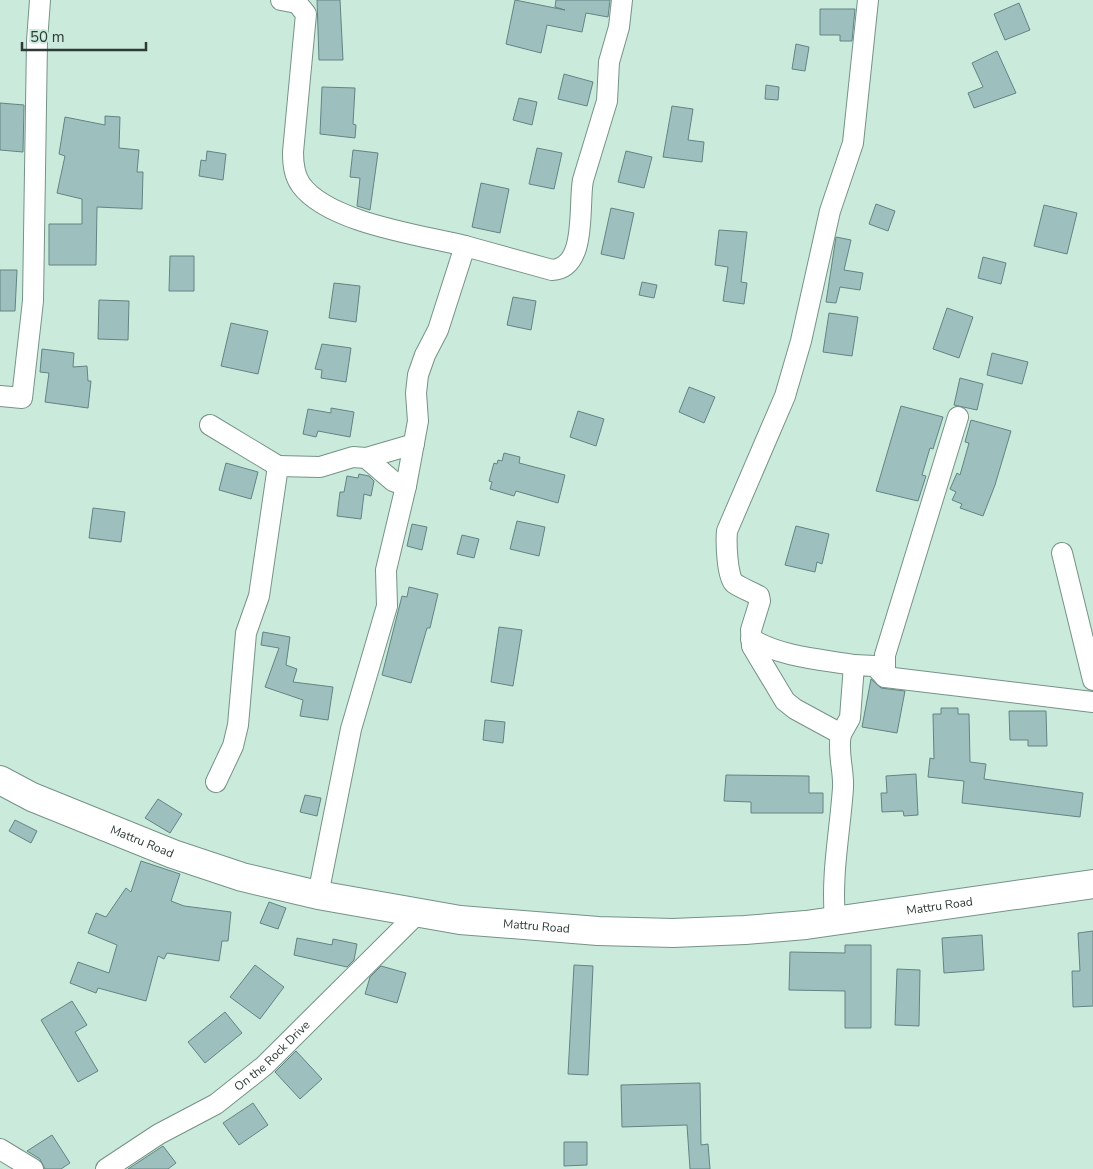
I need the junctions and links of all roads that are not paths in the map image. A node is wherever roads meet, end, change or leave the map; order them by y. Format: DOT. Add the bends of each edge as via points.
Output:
graph roads {
  1 [pos="40,0"];
  2 [pos="282,0"];
  3 [pos="622,0"];
  4 [pos="868,0"];
  5 [pos="465,246"];
  6 [pos="0,396"];
  7 [pos="958,417"];
  8 [pos="210,425"];
  9 [pos="414,444"];
  10 [pos="366,458"];
  11 [pos="278,466"];
  12 [pos="406,486"];
  13 [pos="1062,553"];
  14 [pos="751,639"];
  15 [pos="854,665"];
  16 [pos="885,677"];
  17 [pos="1093,680"];
  18 [pos="1093,702"];
  19 [pos="841,734"];
  20 [pos="0,780"];
  21 [pos="216,782"];
  22 [pos="1093,884"];
  23 [pos="318,895"];
  24 [pos="418,914"];
  25 [pos="835,919"];
  26 [pos="0,1149"];
  27 [pos="33,1169"];
  28 [pos="106,1169"];
  1 -- 6 [label="street" via="33,301 22,398"];
  2 -- 5 [label="street" via="296,3 306,14 293,152 293,168 300,184 312,197 344,215"];
  3 -- 5 [label="street" via="619,27 609,62 607,101 583,180 580,194 582,214 570,264 562,270 552,270"];
  4 -- 14 [label="street" via="853,143 830,211 801,341 785,396 726,531 730,576 734,582 759,596"];
  5 -- 9 [label="street" via="438,330 418,376 418,422"];
  7 -- 16 [label="street" via="885,655"];
  8 -- 11 [label="street"];
  9 -- 10 [label="street"];
  9 -- 12 [label="street"];
  10 -- 11 [label="street" via="353,457 320,467"];
  10 -- 12 [label="street" via="393,481"];
  11 -- 21 [label="street" via="259,596 246,633 238,725 233,746"];
  12 -- 23 [label="street" via="386,570 387,606 351,729"];
  13 -- 17 [label="street"];
  14 -- 15 [label="street" via="768,649"];
  14 -- 19 [label="street" via="785,701"];
  15 -- 16 [label="street" via="875,666"];
  15 -- 19 [label="street" via="850,718"];
  16 -- 18 [label="street"];
  19 -- 25 [label="street" via="838,746 843,784 834,867"];
  20 -- 23 [label="main road, Mattru Road" via="32,797 173,854 242,877"];
  22 -- 25 [label="main road, Mattru Road"];
  23 -- 24 [label="main road, Mattru Road"];
  24 -- 25 [label="main road, Mattru Road" via="598,931 674,933 797,926"];
  24 -- 28 [label="street, On the Rock Drive" via="264,1066 216,1104 159,1134"];
  26 -- 27 [label="street"];
}
